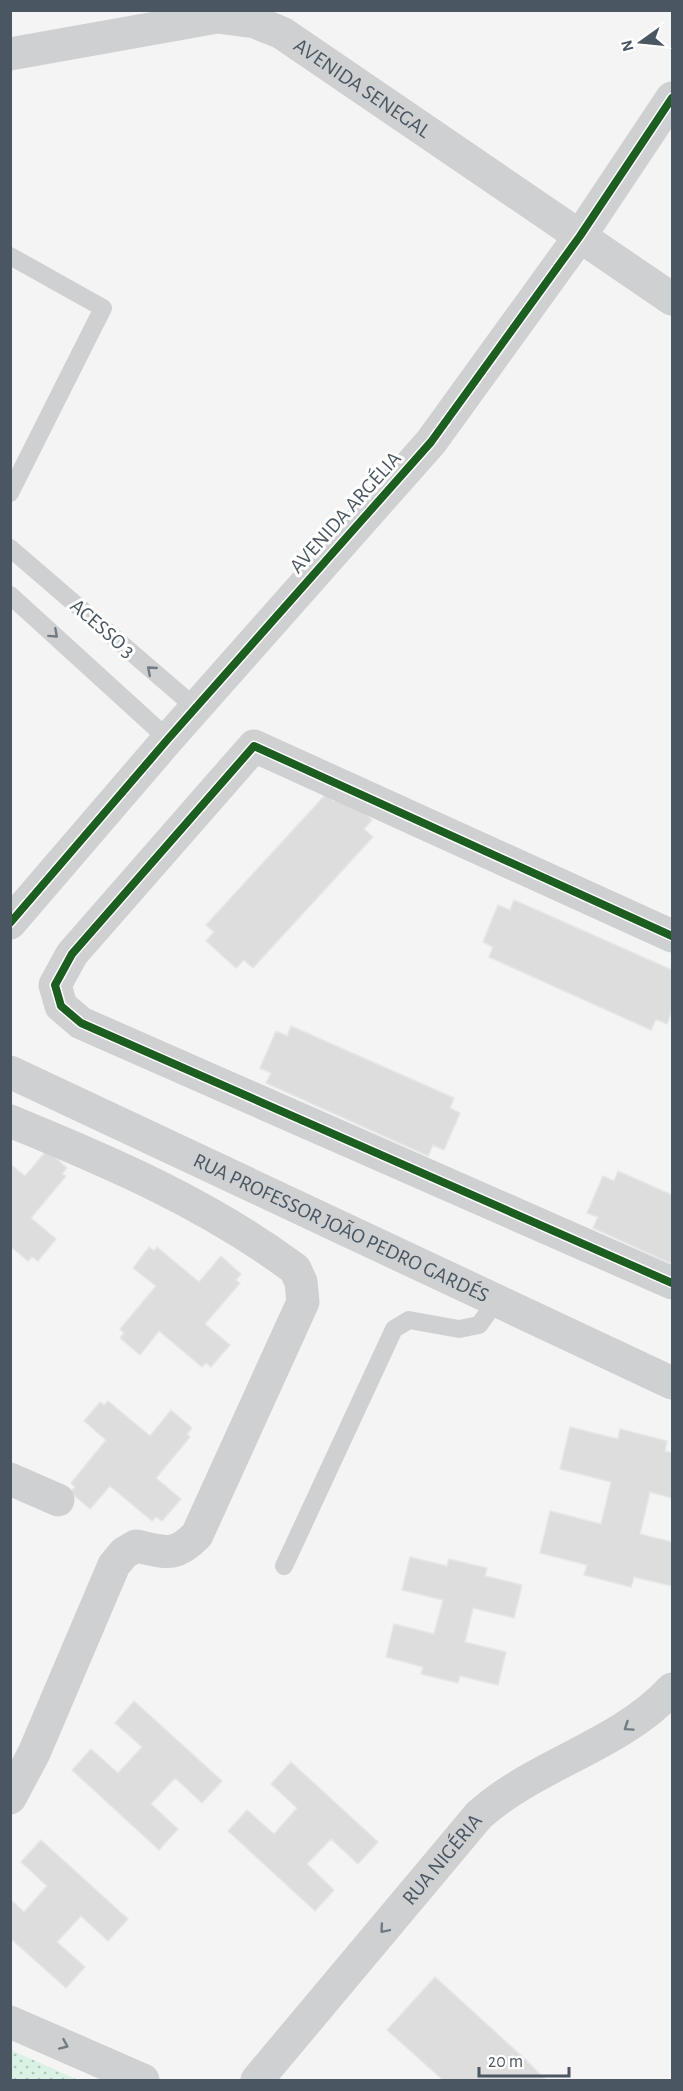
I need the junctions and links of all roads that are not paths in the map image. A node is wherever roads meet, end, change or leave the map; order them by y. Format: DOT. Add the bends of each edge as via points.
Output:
graph roads {
  1 [pos="10,54"];
  2 [pos="672,98"];
  3 [pos="580,236"];
  4 [pos="10,256"];
  5 [pos="672,299"];
  6 [pos="10,492"];
  7 [pos="10,548"];
  8 [pos="10,595"];
  9 [pos="196,708"];
  10 [pos="168,739"];
  11 [pos="10,923"];
  12 [pos="672,936"];
  13 [pos="10,1072"];
  14 [pos="10,1121"];
  15 [pos="672,1283"];
  16 [pos="497,1300"];
  17 [pos="672,1383"];
  18 [pos="10,1479"];
  19 [pos="58,1500"];
  20 [pos="284,1566"];
  21 [pos="672,1689"];
  22 [pos="10,1798"];
  23 [pos="16,2020"];
  24 [pos="143,2080"];
  25 [pos="257,2080"];
  1 -- 3 [label="street, AVENIDA SENEGAL" via="184,21 217,17 255,22 282,33"];
  2 -- 3 [label="street, AVENIDA ARGÉLIA"];
  3 -- 5 [label="street, AVENIDA SENEGAL"];
  3 -- 9 [label="street, AVENIDA ARGÉLIA" via="432,442"];
  4 -- 6 [label="lane" via="103,308"];
  9 -- 7 [label="lane, ACESSO 3, one-way"];
  8 -- 10 [label="lane, ACESSO 3, one-way"];
  9 -- 10 [label="street, AVENIDA ARGÉLIA"];
  10 -- 11 [label="street, AVENIDA ARGÉLIA"];
  12 -- 15 [label="street" via="254,746 72,954 55,985 61,1006 81,1023"];
  13 -- 16 [label="street, RUA PROFESSOR JOÃO PEDRO GARDÉS"];
  14 -- 22 [label="street" via="200,1206 295,1269 303,1302 197,1535 172,1553 136,1546 114,1565 34,1753"];
  16 -- 17 [label="street, RUA PROFESSOR JOÃO PEDRO GARDÉS"];
  16 -- 20 [label="lane" via="479,1325 459,1329 409,1320 394,1329"];
  18 -- 19 [label="street"];
  21 -- 25 [label="street, RUA NIGÉRIA, one-way" via="643,1717 499,1798 479,1815"];
  23 -- 24 [label="street, one-way"];
}
